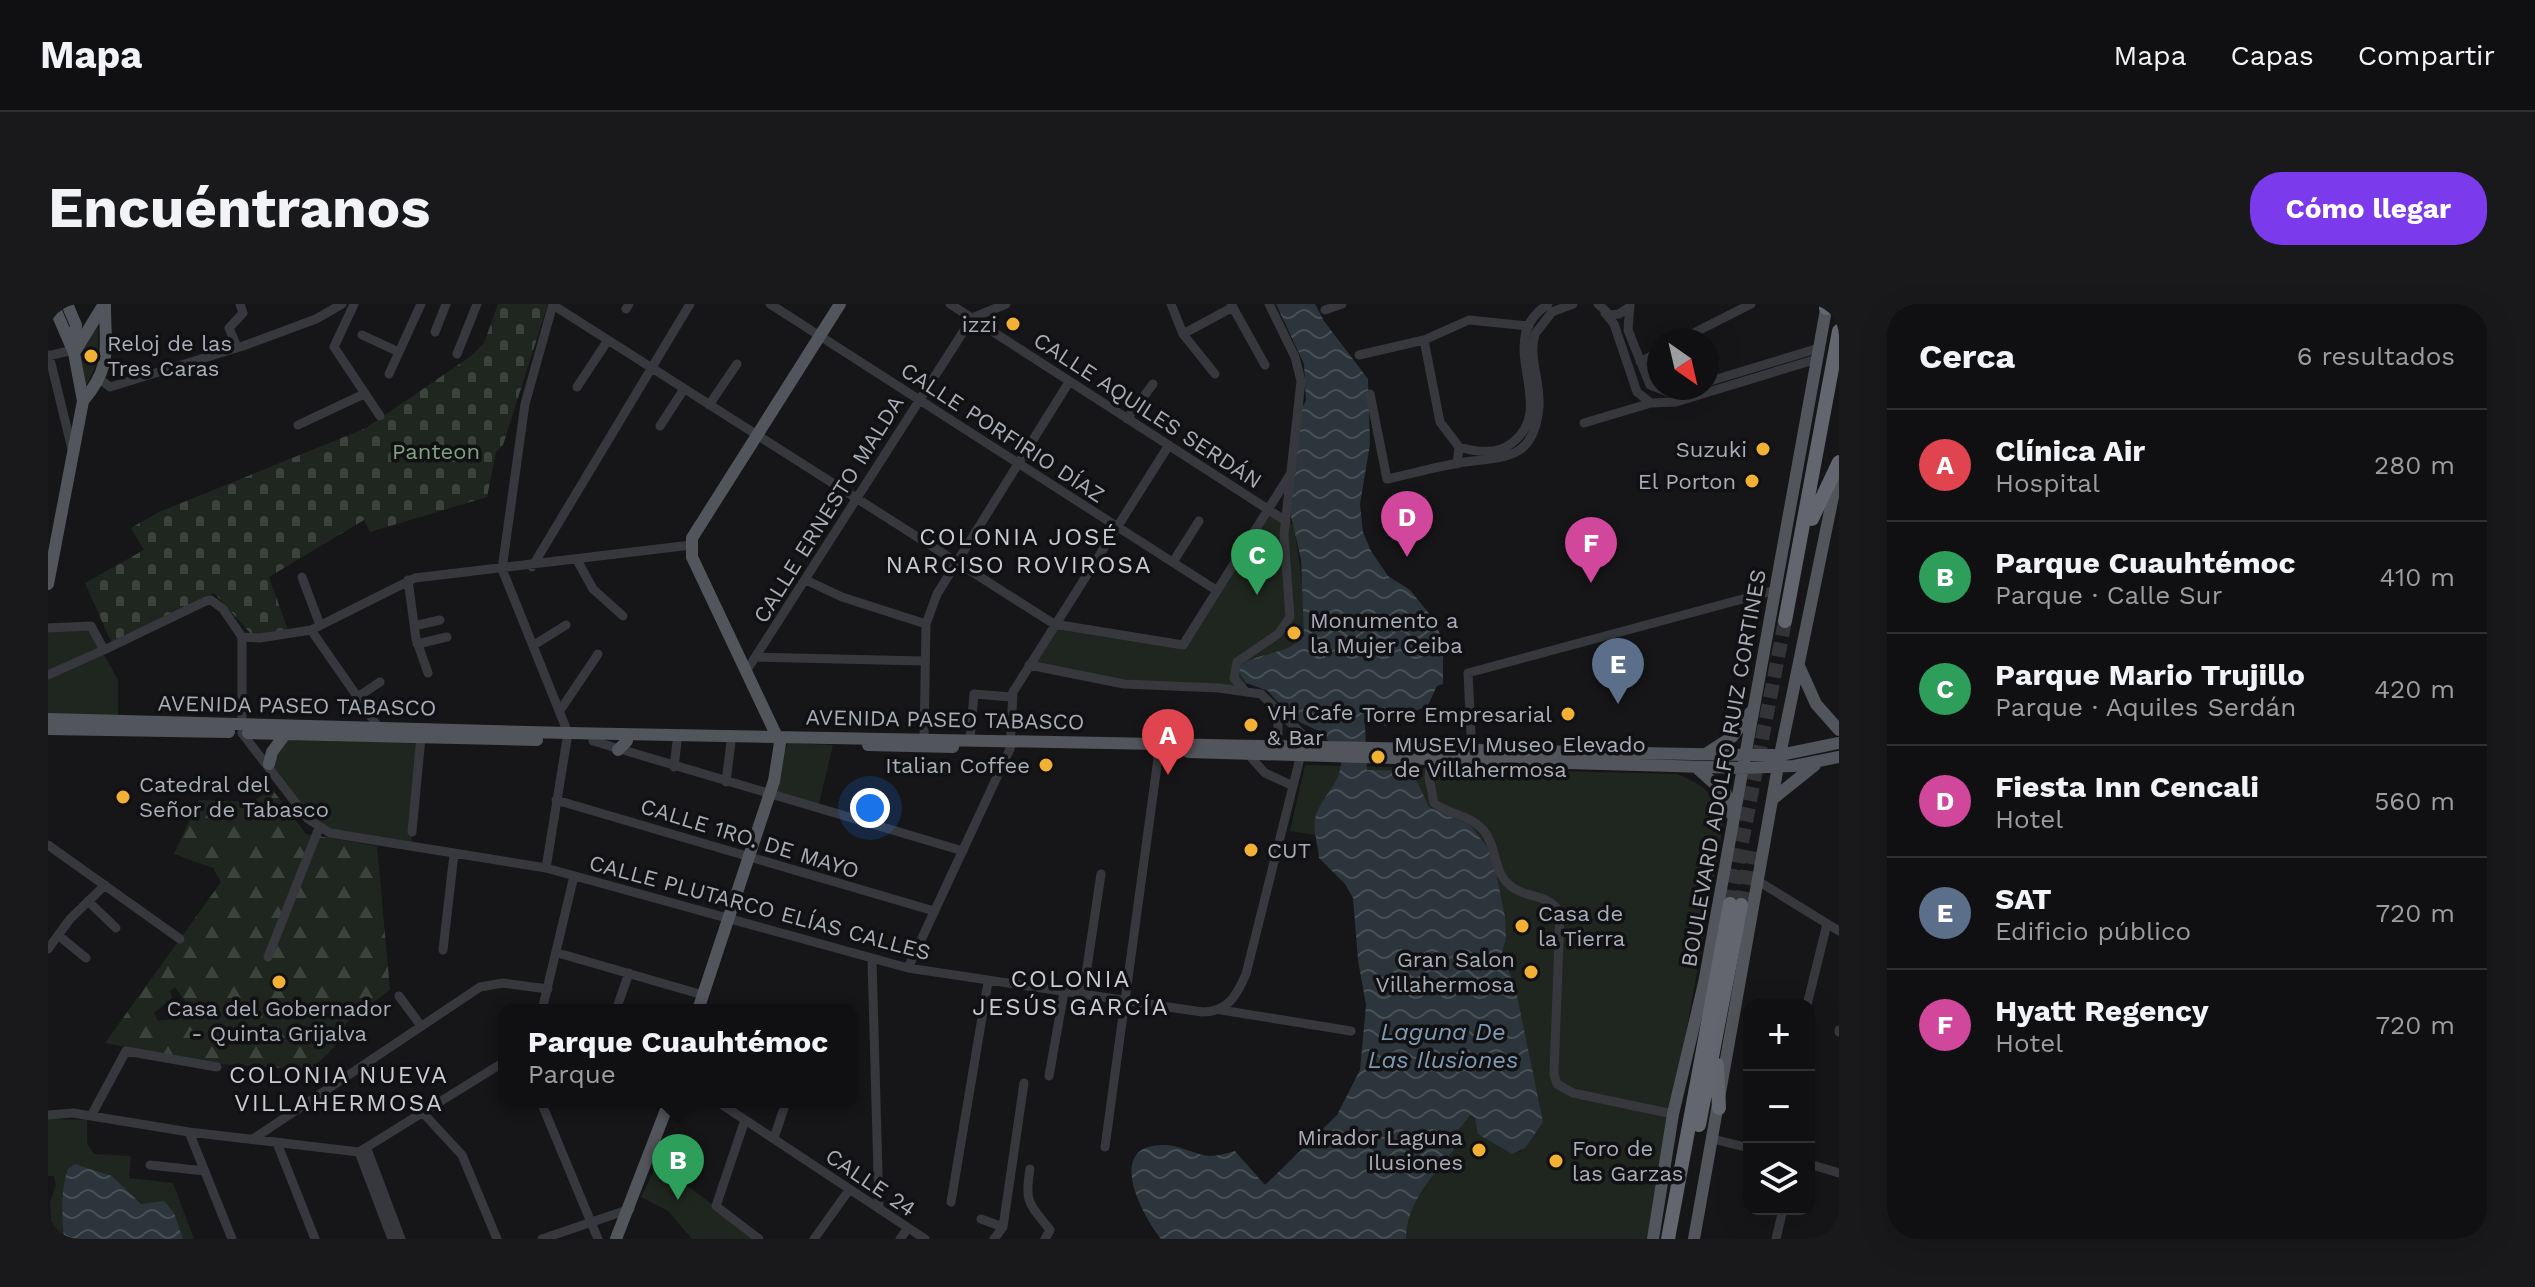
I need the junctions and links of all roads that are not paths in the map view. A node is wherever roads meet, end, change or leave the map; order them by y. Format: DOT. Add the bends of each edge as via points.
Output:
graph roads {
  1 [pos="53,304"];
  2 [pos="240,304"];
  3 [pos="342,304"];
  4 [pos="354,304"];
  5 [pos="421,304"];
  6 [pos="446,304"];
  7 [pos="477,304"];
  8 [pos="553,304"];
  9 [pos="690,304"];
  10 [pos="770,304"];
  11 [pos="840,304"];
  12 [pos="950,304"];
  13 [pos="1006,304"];
  14 [pos="1171,304"];
  15 [pos="1269,304"];
  16 [pos="1342,304"];
  17 [pos="1548,304"];
  18 [pos="1569,304"];
  19 [pos="1585,304"];
  20 [pos="1751,304"];
  21 [pos="1630,305"];
  22 [pos="1827,305"];
  23 [pos="1232,306"];
  24 [pos="102,307"];
  25 [pos="70,308"];
  26 [pos="1601,308"];
  27 [pos="1325,310"];
  28 [pos="972,318"];
  29 [pos="1529,326"];
  30 [pos="1704,328"];
  31 [pos="1839,331"];
  32 [pos="435,332"];
  33 [pos="1183,334"];
  34 [pos="362,335"];
  35 [pos="819,335"];
  36 [pos="608,340"];
  37 [pos="1424,340"];
  38 [pos="237,347"];
  39 [pos="74,351"];
  40 [pos="399,352"];
  41 [pos="1818,353"];
  42 [pos="457,354"];
  43 [pos="1359,355"];
  44 [pos="49,356"];
  45 [pos="1647,358"];
  46 [pos="1640,362"];
  47 [pos="737,364"];
  48 [pos="1265,365"];
  49 [pos="652,368"];
  50 [pos="389,374"];
  51 [pos="1215,374"];
  52 [pos="1719,379"];
  53 [pos="101,380"];
  54 [pos="1647,381"];
  55 [pos="1839,381"];
  56 [pos="1069,382"];
  57 [pos="1153,384"];
  58 [pos="577,387"];
  59 [pos="684,389"];
  60 [pos="364,394"];
  61 [pos="1370,394"];
  62 [pos="919,398"];
  63 [pos="1535,399"];
  64 [pos="83,401"];
  65 [pos="1651,403"];
  66 [pos="709,405"];
  67 [pos="380,416"];
  68 [pos="1127,419"];
  69 [pos="1584,423"];
  70 [pos="298,425"];
  71 [pos="660,426"];
  72 [pos="756,436"];
  73 [pos="1169,445"];
  74 [pos="1459,447"];
  75 [pos="73,452"];
  76 [pos="1018,462"];
  77 [pos="1457,464"];
  78 [pos="1839,464"];
  79 [pos="1291,473"];
  80 [pos="856,500"];
  81 [pos="1268,509"];
  82 [pos="1834,515"];
  83 [pos="1812,519"];
  84 [pos="1199,521"];
  85 [pos="1286,521"];
  86 [pos="1117,527"];
  87 [pos="691,545"];
  88 [pos="577,560"];
  89 [pos="1173,562"];
  90 [pos="956,564"];
  91 [pos="532,567"];
  92 [pos="502,569"];
  93 [pos="302,577"];
  94 [pos="408,580"];
  95 [pos="806,580"];
  96 [pos="48,584"];
  97 [pos="1216,590"];
  98 [pos="1776,590"];
  99 [pos="623,616"];
  100 [pos="440,620"];
  101 [pos="926,624"];
  102 [pos="1054,624"];
  103 [pos="566,625"];
  104 [pos="414,626"];
  105 [pos="316,627"];
  106 [pos="48,628"];
  107 [pos="242,637"];
  108 [pos="447,637"];
  109 [pos="417,644"];
  110 [pos="534,645"];
  111 [pos="104,650"];
  112 [pos="598,654"];
  113 [pos="756,657"];
  114 [pos="923,661"];
  115 [pos="1029,665"];
  116 [pos="1799,665"];
  117 [pos="747,670"];
  118 [pos="428,673"];
  119 [pos="48,675"];
  120 [pos="380,682"];
  121 [pos="1244,690"];
  122 [pos="359,696"];
  123 [pos="1011,697"];
  124 [pos="1755,706"];
  125 [pos="561,709"];
  126 [pos="1278,712"];
  127 [pos="48,719"];
  128 [pos="377,725"];
  129 [pos="48,729"];
  130 [pos="242,729"];
  131 [pos="1839,730"];
  132 [pos="286,733"];
  133 [pos="568,736"];
  134 [pos="421,737"];
  135 [pos="924,738"];
  136 [pos="779,739"];
  137 [pos="970,740"];
  138 [pos="677,742"];
  139 [pos="731,742"];
  140 [pos="1839,743"];
  141 [pos="1010,745"];
  142 [pos="1278,745"];
  143 [pos="622,746"];
  144 [pos="1305,750"];
  145 [pos="1159,751"];
  146 [pos="1247,753"];
  147 [pos="1472,753"];
  148 [pos="1703,754"];
  149 [pos="1839,757"];
  150 [pos="1431,759"];
  151 [pos="1824,759"];
  152 [pos="1780,761"];
  153 [pos="1743,762"];
  154 [pos="269,764"];
  155 [pos="1839,764"];
  156 [pos="1694,766"];
  157 [pos="674,767"];
  158 [pos="726,782"];
  159 [pos="1293,786"];
  160 [pos="768,793"];
  161 [pos="1774,798"];
  162 [pos="556,800"];
  163 [pos="1734,822"];
  164 [pos="319,828"];
  165 [pos="412,832"];
  166 [pos="48,845"];
  167 [pos="963,851"];
  168 [pos="454,854"];
  169 [pos="747,858"];
  170 [pos="546,868"];
  171 [pos="1101,874"];
  172 [pos="574,876"];
  173 [pos="1758,881"];
  174 [pos="105,885"];
  175 [pos="88,901"];
  176 [pos="934,911"];
  177 [pos="728,918"];
  178 [pos="1827,924"];
  179 [pos="116,928"];
  180 [pos="1839,931"];
  181 [pos="58,935"];
  182 [pos="180,939"];
  183 [pos="48,949"];
  184 [pos="443,950"];
  185 [pos="558,953"];
  186 [pos="268,957"];
  187 [pos="86,958"];
  188 [pos="872,960"];
  189 [pos="908,968"];
  190 [pos="629,973"];
  191 [pos="988,982"];
  192 [pos="548,989"];
  193 [pos="1064,992"];
  194 [pos="1083,994"];
  195 [pos="703,995"];
  196 [pos="399,996"];
  197 [pos="1808,999"];
  198 [pos="1128,1000"];
  199 [pos="544,1004"];
  200 [pos="618,1004"];
  201 [pos="700,1004"];
  202 [pos="1220,1010"];
  203 [pos="421,1026"];
  204 [pos="1351,1031"];
  205 [pos="1716,1038"];
  206 [pos="498,1066"];
  207 [pos="217,1067"];
  208 [pos="1049,1076"];
  209 [pos="1024,1083"];
  210 [pos="544,1108"];
  211 [pos="667,1108"];
  212 [pos="727,1108"];
  213 [pos="784,1108"];
  214 [pos="1719,1108"];
  215 [pos="48,1112"];
  216 [pos="424,1114"];
  217 [pos="1673,1114"];
  218 [pos="91,1116"];
  219 [pos="745,1120"];
  220 [pos="189,1132"];
  221 [pos="774,1138"];
  222 [pos="253,1139"];
  223 [pos="1713,1139"];
  224 [pos="277,1143"];
  225 [pos="1743,1146"];
  226 [pos="1105,1147"];
  227 [pos="363,1151"];
  228 [pos="150,1165"];
  229 [pos="1815,1166"];
  230 [pos="1030,1169"];
  231 [pos="205,1171"];
  232 [pos="1839,1173"];
  233 [pos="849,1190"];
  234 [pos="951,1202"];
  235 [pos="630,1209"];
  236 [pos="879,1209"];
  237 [pos="1782,1215"];
  238 [pos="981,1219"];
  239 [pos="592,1222"];
  240 [pos="1003,1227"];
  241 [pos="908,1228"];
  242 [pos="232,1239"];
  243 [pos="315,1239"];
  244 [pos="392,1239"];
  245 [pos="401,1239"];
  246 [pos="497,1239"];
  247 [pos="542,1239"];
  248 [pos="598,1239"];
  249 [pos="616,1239"];
  250 [pos="759,1239"];
  251 [pos="814,1239"];
  252 [pos="900,1239"];
  253 [pos="925,1239"];
  254 [pos="994,1239"];
  255 [pos="1045,1239"];
  256 [pos="1653,1239"];
  257 [pos="1666,1239"];
  258 [pos="1677,1239"];
  259 [pos="1694,1239"];
  260 [pos="1776,1239"];
  1 -- 39 [label="main road"];
  2 -- 38 [label="street" via="243,313 229,328"];
  3 -- 38 [label="street" via="316,319"];
  4 -- 60 [label="street" via="334,345"];
  5 -- 40 [label="street"];
  6 -- 32 [label="street"];
  7 -- 42 [label="street"];
  8 -- 36 [label="street"];
  8 -- 92 [label="street" via="525,404"];
  9 -- 49 [label="street"];
  10 -- 35 [label="street, CALLE PORFIRIO DÍAZ"];
  11 -- 35 [label="main road"];
  12 -- 28 [label="street, CALLE AQUILES SERDÁN"];
  13 -- 28 [label="street"];
  14 -- 33 [label="street"];
  15 -- 79 [label="street" via="1301,381"];
  16 -- 27 [label="street"];
  17 -- 29 [label="street"];
  18 -- 63 [label="street" via="1546,317 1533,338"];
  19 -- 26 [label="street"];
  20 -- 30 [label="street"];
  21 -- 26 [label="street" via="1619,314"];
  21 -- 46 [label="street" via="1627,325"];
  22 -- 41 [label="main road, BOULEVARD ADOLFO RUIZ CORTINES"];
  23 -- 33 [label="street"];
  23 -- 48 [label="street"];
  24 -- 25 [label="main road" via="85,316"];
  24 -- 39 [label="main road"];
  24 -- 53 [label="main road" via="106,357"];
  25 -- 39 [label="main road"];
  26 -- 65 [label="street" via="1614,324 1637,392"];
  28 -- 56 [label="street, CALLE AQUILES SERDÁN"];
  28 -- 62 [label="street, CALLE ERNESTO MALDA"];
  29 -- 37 [label="street" via="1469,320"];
  29 -- 63 [label="street" via="1525,344"];
  31 -- 83 [label="highway" via="1789,624"];
  33 -- 51 [label="street"];
  34 -- 40 [label="street"];
  35 -- 62 [label="street, CALLE PORFIRIO DÍAZ"];
  35 -- 72 [label="main road"];
  36 -- 49 [label="street"];
  36 -- 58 [label="street"];
  37 -- 43 [label="street"];
  37 -- 74 [label="street" via="1440,422"];
  38 -- 53 [label="street" via="114,386"];
  39 -- 44 [label="street"];
  39 -- 64 [label="main road"];
  40 -- 50 [label="street"];
  41 -- 52 [label="street"];
  41 -- 65 [label="street" via="1681,401"];
  41 -- 98 [label="main road, BOULEVARD ADOLFO RUIZ CORTINES"];
  44 -- 75 [label="street"];
  45 -- 46 [label="street"];
  46 -- 54 [label="street"];
  47 -- 66 [label="street"];
  49 -- 59 [label="street"];
  49 -- 91 [label="street"];
  53 -- 64 [label="main road"];
  55 -- 83 [label="highway"];
  56 -- 68 [label="street, CALLE AQUILES SERDÁN"];
  56 -- 76 [label="street"];
  57 -- 68 [label="street"];
  59 -- 66 [label="street"];
  59 -- 71 [label="street"];
  60 -- 67 [label="street"];
  60 -- 70 [label="street"];
  61 -- 77 [label="street" via="1387,479"];
  62 -- 76 [label="street, CALLE PORFIRIO DÍAZ"];
  62 -- 80 [label="street, CALLE ERNESTO MALDA"];
  63 -- 74 [label="street" via="1528,422 1507,447"];
  63 -- 77 [label="street" via="1533,432 1523,446 1496,461"];
  64 -- 75 [label="main road"];
  65 -- 69 [label="street"];
  66 -- 72 [label="street"];
  68 -- 73 [label="street, CALLE AQUILES SERDÁN"];
  72 -- 80 [label="street"];
  72 -- 87 [label="main road"];
  73 -- 81 [label="street, CALLE AQUILES SERDÁN"];
  73 -- 86 [label="street"];
  74 -- 77 [label="street"];
  75 -- 96 [label="main road"];
  76 -- 86 [label="street, CALLE PORFIRIO DÍAZ"];
  76 -- 90 [label="street"];
  78 -- 82 [label="main road"];
  78 -- 83 [label="highway"];
  79 -- 81 [label="street"];
  79 -- 85 [label="street"];
  80 -- 90 [label="street"];
  80 -- 95 [label="street, CALLE ERNESTO MALDA"];
  81 -- 85 [label="street, CALLE AQUILES SERDÁN"];
  81 -- 97 [label="street"];
  82 -- 116 [label="main road"];
  84 -- 89 [label="street"];
  85 -- 121 [label="street" via="1290,617 1278,634 1237,662 1234,678"];
  86 -- 89 [label="street, CALLE PORFIRIO DÍAZ"];
  86 -- 102 [label="street"];
  87 -- 88 [label="street"];
  87 -- 117 [label="main road"];
  88 -- 91 [label="street"];
  88 -- 99 [label="street" via="593,589"];
  89 -- 97 [label="street, CALLE PORFIRIO DÍAZ"];
  90 -- 101 [label="street"];
  90 -- 102 [label="street"];
  91 -- 92 [label="street"];
  92 -- 94 [label="street"];
  92 -- 110 [label="street"];
  93 -- 105 [label="street"];
  94 -- 104 [label="street"];
  94 -- 105 [label="street"];
  95 -- 101 [label="street"];
  95 -- 113 [label="street, CALLE ERNESTO MALDA"];
  97 -- 102 [label="street" via="1182,646"];
  98 -- 124 [label="main road, BOULEVARD ADOLFO RUIZ CORTINES"];
  98 -- 147 [label="street" via="1468,673"];
  100 -- 104 [label="street"];
  101 -- 114 [label="street"];
  102 -- 115 [label="street"];
  103 -- 110 [label="street"];
  104 -- 109 [label="street"];
  105 -- 107 [label="street"];
  105 -- 122 [label="street"];
  106 -- 111 [label="street" via="91,626"];
  107 -- 111 [label="street" via="211,600"];
  107 -- 130 [label="street"];
  108 -- 109 [label="street"];
  109 -- 118 [label="street"];
  110 -- 125 [label="street"];
  111 -- 119 [label="street"];
  112 -- 125 [label="street"];
  113 -- 114 [label="street"];
  113 -- 117 [label="street, CALLE ERNESTO MALDA"];
  114 -- 135 [label="street"];
  115 -- 121 [label="street" via="1124,684"];
  115 -- 123 [label="street"];
  116 -- 131 [label="main road" via="1816,704"];
  116 -- 152 [label="main road"];
  117 -- 136 [label="main road"];
  120 -- 122 [label="street"];
  121 -- 126 [label="street" via="1265,696"];
  122 -- 128 [label="street"];
  123 -- 137 [label="street" via="974,694"];
  123 -- 141 [label="street"];
  124 -- 148 [label="main road" via="1732,737"];
  124 -- 153 [label="main road, BOULEVARD ADOLFO RUIZ CORTINES"];
  125 -- 133 [label="street"];
  126 -- 142 [label="street"];
  126 -- 144 [label="street" via="1302,734"];
  127 -- 130 [label="main road, AVENIDA PASEO TABASCO"];
  128 -- 130 [label="main road, AVENIDA PASEO TABASCO"];
  128 -- 133 [label="main road, AVENIDA PASEO TABASCO"];
  129 -- 130 [label="main road, AVENIDA PASEO TABASCO"];
  130 -- 132 [label="main road, AVENIDA PASEO TABASCO"];
  130 -- 154 [label="street"];
  132 -- 134 [label="main road, AVENIDA PASEO TABASCO"];
  132 -- 154 [label="main road"];
  133 -- 134 [label="main road, AVENIDA PASEO TABASCO"];
  133 -- 136 [label="main road, AVENIDA PASEO TABASCO"];
  133 -- 143 [label="main road, AVENIDA PASEO TABASCO"];
  133 -- 162 [label="street"];
  134 -- 165 [label="street"];
  135 -- 136 [label="main road, AVENIDA PASEO TABASCO"];
  135 -- 137 [label="main road, AVENIDA PASEO TABASCO"];
  136 -- 139 [label="main road, AVENIDA PASEO TABASCO"];
  136 -- 141 [label="main road, AVENIDA PASEO TABASCO"];
  136 -- 160 [label="main road" via="778,767"];
  137 -- 141 [label="main road, AVENIDA PASEO TABASCO"];
  138 -- 139 [label="main road, AVENIDA PASEO TABASCO"];
  138 -- 143 [label="main road, AVENIDA PASEO TABASCO"];
  138 -- 157 [label="street"];
  139 -- 158 [label="street"];
  140 -- 152 [label="main road, AVENIDA PASEO TABASCO"];
  141 -- 142 [label="main road, AVENIDA PASEO TABASCO"];
  141 -- 145 [label="main road, AVENIDA PASEO TABASCO"];
  141 -- 167 [label="street"];
  142 -- 144 [label="main road, AVENIDA PASEO TABASCO"];
  143 -- 157 [label="street"];
  144 -- 146 [label="main road, AVENIDA PASEO TABASCO"];
  144 -- 147 [label="main road, AVENIDA PASEO TABASCO"];
  144 -- 150 [label="main road, AVENIDA PASEO TABASCO"];
  144 -- 159 [label="street"];
  145 -- 146 [label="main road, AVENIDA PASEO TABASCO"];
  145 -- 198 [label="street"];
  146 -- 159 [label="street" via="1265,773"];
  147 -- 148 [label="main road, AVENIDA PASEO TABASCO"];
  147 -- 150 [label="main road, AVENIDA PASEO TABASCO"];
  147 -- 156 [label="main road, AVENIDA PASEO TABASCO"];
  148 -- 153 [label="main road, AVENIDA PASEO TABASCO"];
  149 -- 151 [label="main road, AVENIDA PASEO TABASCO"];
  150 -- 217 [label="street" via="1434,803 1483,830 1508,884 1545,898 1560,913 1557,1084 1573,1093"];
  151 -- 152 [label="main road, AVENIDA PASEO TABASCO"];
  151 -- 155 [label="street, AVENIDA PASEO TABASCO"];
  151 -- 161 [label="main road"];
  152 -- 153 [label="main road, AVENIDA PASEO TABASCO"];
  152 -- 161 [label="main road"];
  153 -- 156 [label="main road, AVENIDA PASEO TABASCO"];
  153 -- 163 [label="main road, BOULEVARD ADOLFO RUIZ CORTINES"];
  154 -- 164 [label="street"];
  156 -- 163 [label="main road" via="1726,794"];
  157 -- 158 [label="street"];
  158 -- 160 [label="street"];
  159 -- 202 [label="street" via="1254,954 1237,993"];
  160 -- 167 [label="street"];
  160 -- 169 [label="main road"];
  161 -- 173 [label="main road"];
  162 -- 169 [label="street, CALLE 1RO. DE MAYO"];
  162 -- 170 [label="street"];
  163 -- 217 [label="main road, BOULEVARD ADOLFO RUIZ CORTINES"];
  164 -- 168 [label="street, CALLE PLUTARCO ELÍAS CALLES"];
  164 -- 186 [label="street"];
  166 -- 174 [label="street"];
  167 -- 176 [label="street"];
  168 -- 170 [label="street, CALLE PLUTARCO ELÍAS CALLES"];
  168 -- 184 [label="street"];
  169 -- 176 [label="street, CALLE 1RO. DE MAYO"];
  169 -- 177 [label="main road"];
  170 -- 172 [label="street, CALLE PLUTARCO ELÍAS CALLES"];
  171 -- 194 [label="street"];
  172 -- 177 [label="street, CALLE PLUTARCO ELÍAS CALLES"];
  172 -- 185 [label="street"];
  173 -- 178 [label="street"];
  173 -- 214 [label="main road"];
  174 -- 175 [label="street"];
  174 -- 182 [label="street"];
  175 -- 179 [label="street"];
  175 -- 181 [label="street"];
  176 -- 189 [label="street"];
  177 -- 188 [label="street, CALLE PLUTARCO ELÍAS CALLES"];
  177 -- 195 [label="main road"];
  178 -- 180 [label="street"];
  178 -- 197 [label="street"];
  181 -- 183 [label="street"];
  181 -- 187 [label="street"];
  185 -- 190 [label="street"];
  185 -- 192 [label="street"];
  188 -- 189 [label="street, CALLE PLUTARCO ELÍAS CALLES"];
  188 -- 236 [label="street"];
  189 -- 191 [label="street, CALLE PLUTARCO ELÍAS CALLES"];
  190 -- 195 [label="street"];
  190 -- 200 [label="street"];
  191 -- 193 [label="street, CALLE PLUTARCO ELÍAS CALLES"];
  191 -- 234 [label="street"];
  192 -- 199 [label="street"];
  192 -- 203 [label="street" via="487,984"];
  193 -- 194 [label="street, CALLE PLUTARCO ELÍAS CALLES"];
  193 -- 208 [label="street"];
  194 -- 198 [label="street, CALLE PLUTARCO ELÍAS CALLES"];
  195 -- 201 [label="main road"];
  196 -- 203 [label="street"];
  198 -- 202 [label="street, CALLE PLUTARCO ELÍAS CALLES"];
  198 -- 226 [label="street"];
  202 -- 204 [label="street, CALLE PLUTARCO ELÍAS CALLES"];
  203 -- 222 [label="street"];
  205 -- 214 [label="highway"];
  205 -- 257 [label="highway" via="1736,905"];
  205 -- 258 [label="highway"];
  206 -- 216 [label="street"];
  207 -- 218 [label="street" via="126,1051"];
  209 -- 240 [label="street"];
  210 -- 239 [label="street"];
  211 -- 235 [label="main road"];
  212 -- 219 [label="street, CALLE 24"];
  213 -- 221 [label="street"];
  214 -- 223 [label="main road"];
  215 -- 218 [label="street"];
  216 -- 227 [label="street"];
  216 -- 246 [label="street" via="462,1155"];
  217 -- 256 [label="main road, BOULEVARD ADOLFO RUIZ CORTINES"];
  218 -- 220 [label="street"];
  219 -- 221 [label="street, CALLE 24"];
  219 -- 250 [label="street" via="716,1206"];
  220 -- 222 [label="street"];
  220 -- 231 [label="street"];
  221 -- 233 [label="street, CALLE 24"];
  222 -- 224 [label="street"];
  223 -- 225 [label="street"];
  223 -- 259 [label="main road"];
  224 -- 227 [label="street"];
  224 -- 243 [label="street"];
  227 -- 244 [label="street"];
  227 -- 245 [label="street"];
  228 -- 231 [label="street"];
  229 -- 232 [label="street"];
  230 -- 255 [label="street" via="1026,1198 1050,1230"];
  231 -- 242 [label="street"];
  233 -- 236 [label="street, CALLE 24"];
  233 -- 251 [label="street"];
  235 -- 239 [label="street"];
  235 -- 249 [label="main road"];
  236 -- 241 [label="street, CALLE 24"];
  237 -- 260 [label="street"];
  238 -- 240 [label="street"];
  239 -- 247 [label="street"];
  239 -- 248 [label="street"];
  240 -- 254 [label="street"];
  241 -- 252 [label="street"];
  241 -- 253 [label="street, CALLE 24"];
}
